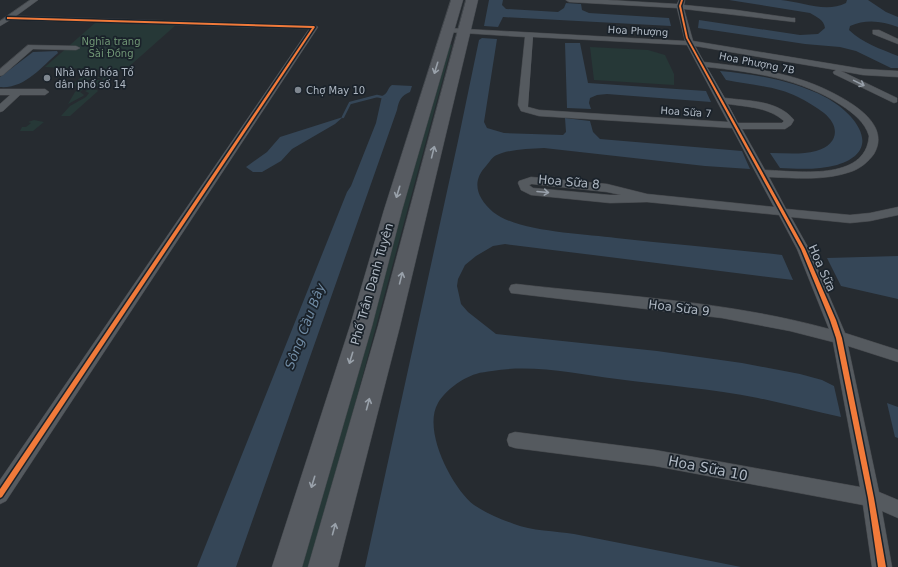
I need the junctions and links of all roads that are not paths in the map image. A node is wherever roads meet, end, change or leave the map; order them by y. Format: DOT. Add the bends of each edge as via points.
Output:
graph roads {
  1 [pos="35,0"];
  2 [pos="457,0"];
  3 [pos="472,0"];
  4 [pos="569,0"];
  5 [pos="681,3"];
  6 [pos="792,20"];
  7 [pos="4,21"];
  8 [pos="456,31"];
  9 [pos="876,32"];
  10 [pos="529,36"];
  11 [pos="898,42"];
  12 [pos="690,43"];
  13 [pos="76,48"];
  14 [pos="701,64"];
  15 [pos="824,66"];
  16 [pos="863,72"];
  17 [pos="0,73"];
  18 [pos="898,74"];
  19 [pos="0,92"];
  20 [pos="18,92"];
  21 [pos="45,92"];
  22 [pos="723,101"];
  23 [pos="896,102"];
  24 [pos="0,109"];
  25 [pos="736,126"];
  26 [pos="762,173"];
  27 [pos="647,198"];
  28 [pos="898,211"];
  29 [pos="784,213"];
  30 [pos="516,289"];
  31 [pos="839,338"];
  32 [pos="898,356"];
  33 [pos="515,440"];
  34 [pos="0,495"];
  35 [pos="871,498"];
  36 [pos="898,509"];
  37 [pos="287,567"];
  38 [pos="324,567"];
  39 [pos="882,567"];
  1 -- 7 [label="street"];
  2 -- 8 [label="main road, Phố Trần Danh Tuyên"];
  3 -- 8 [label="main road, Phố Trần Danh Tuyên"];
  4 -- 5 [label="street"];
  5 -- 6 [label="street"];
  5 -- 12 [label="street, Hoa Sữa" via="683,24"];
  7 -- 34 [label="street" via="314,27"];
  8 -- 10 [label="street, Hoa Phượng"];
  8 -- 37 [label="main road, Phố Trần Danh Tuyên, one-way" via="393,210 361,326"];
  38 -- 8 [label="main road, Phố Trần Danh Tuyên, one-way" via="389,326"];
  9 -- 11 [label="street"];
  10 -- 12 [label="street, Hoa Phượng"];
  10 -- 25 [label="street, Hoa Sữa 7" via="524,109 533,112"];
  12 -- 14 [label="street, Hoa Sữa"];
  12 -- 15 [label="street, Hoa Phượng"];
  13 -- 17 [label="street" via="31,47"];
  14 -- 22 [label="street, Hoa Sữa"];
  14 -- 26 [label="street, Hoa Phượng 7B" via="758,72 812,86 859,114 870,126 874,136 873,146 868,155 848,169 833,173"];
  15 -- 16 [label="street, Hoa Phượng"];
  15 -- 23 [label="street, one-way"];
  16 -- 18 [label="street, Hoa Phượng"];
  16 -- 23 [label="street"];
  19 -- 20 [label="street"];
  20 -- 21 [label="street"];
  20 -- 24 [label="street"];
  22 -- 25 [label="street, Hoa Sữa"];
  22 -- 25 [label="street, Hoa Sữa 7" via="766,106 783,113 789,120 785,126 774,128"];
  25 -- 26 [label="street, Hoa Sữa"];
  26 -- 29 [label="street, Hoa Sữa"];
  27 -- 27 [label="street, Hoa Sữa 8, one-way" via="607,188 531,180 523,183 525,188 531,191 610,199"];
  27 -- 29 [label="street, Hoa Sữa 8"];
  28 -- 29 [label="street, Hoa Sữa 8" via="850,219"];
  29 -- 31 [label="street, Hoa Sữa" via="803,249"];
  30 -- 31 [label="street, Hoa Sữa 9" via="704,311 790,325"];
  31 -- 32 [label="street, Hoa Sữa 9"];
  31 -- 35 [label="street, Hoa Sữa"];
  33 -- 35 [label="street, Hoa Sữa 10" via="655,458"];
  35 -- 36 [label="street, Hoa Sữa 10"];
  35 -- 39 [label="street, Hoa Sữa"];
}
